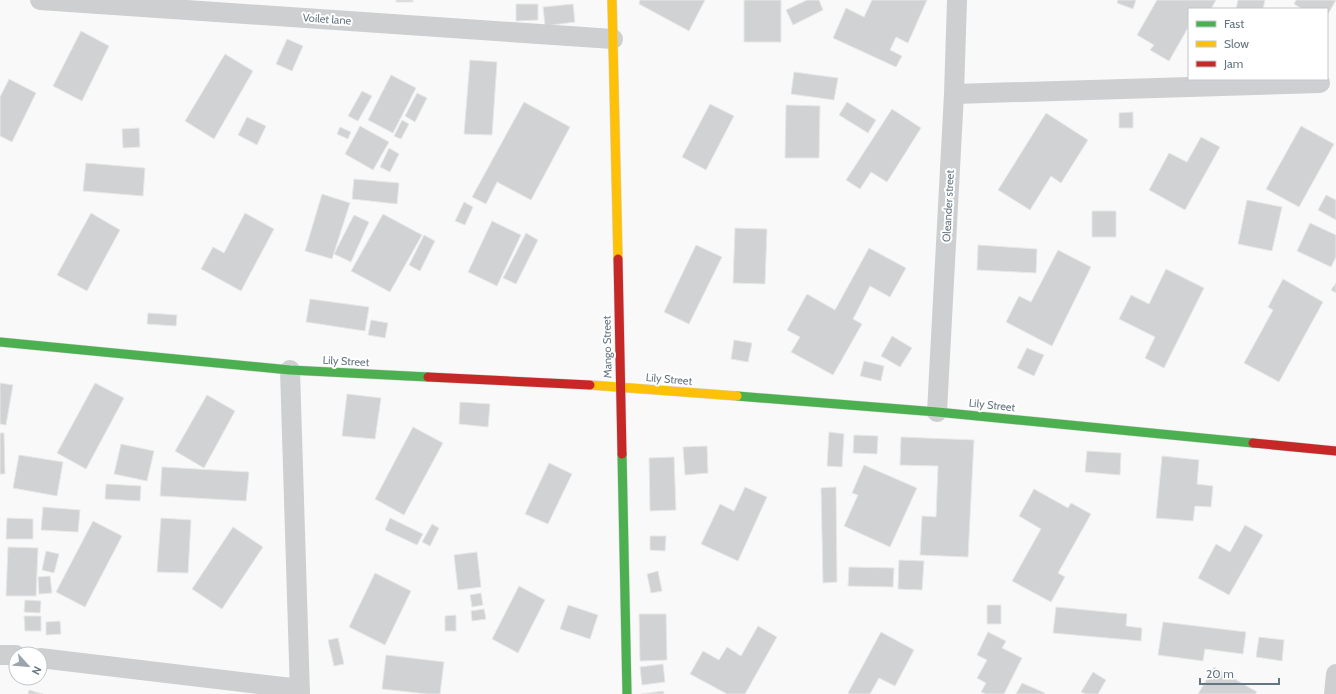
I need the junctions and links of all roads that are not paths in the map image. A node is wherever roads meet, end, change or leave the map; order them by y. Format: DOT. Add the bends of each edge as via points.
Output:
graph roads {
  1 [pos="40,0"];
  2 [pos="612,0"];
  3 [pos="957,0"];
  4 [pos="613,39"];
  5 [pos="1320,83"];
  6 [pos="954,94"];
  7 [pos="0,342"];
  8 [pos="290,370"];
  9 [pos="620,387"];
  10 [pos="937,412"];
  11 [pos="1336,451"];
  12 [pos="48,659"];
  13 [pos="1336,674"];
  14 [pos="300,691"];
  15 [pos="627,694"];
  16 [pos="1334,694"];
  1 -- 4 [label="street, Voilet lane"];
  2 -- 4 [label="street, Mango Street"];
  3 -- 6 [label="street, Oleander street"];
  4 -- 9 [label="street, Mango Street"];
  5 -- 6 [label="street"];
  6 -- 10 [label="street, Oleander street"];
  7 -- 8 [label="street, Lily Street"];
  8 -- 9 [label="street, Lily Street"];
  8 -- 14 [label="street"];
  9 -- 10 [label="street, Lily Street"];
  9 -- 15 [label="street, Mango Street"];
  10 -- 11 [label="street, Lily Street"];
  12 -- 14 [label="street"];
  13 -- 16 [label="street"];
}
